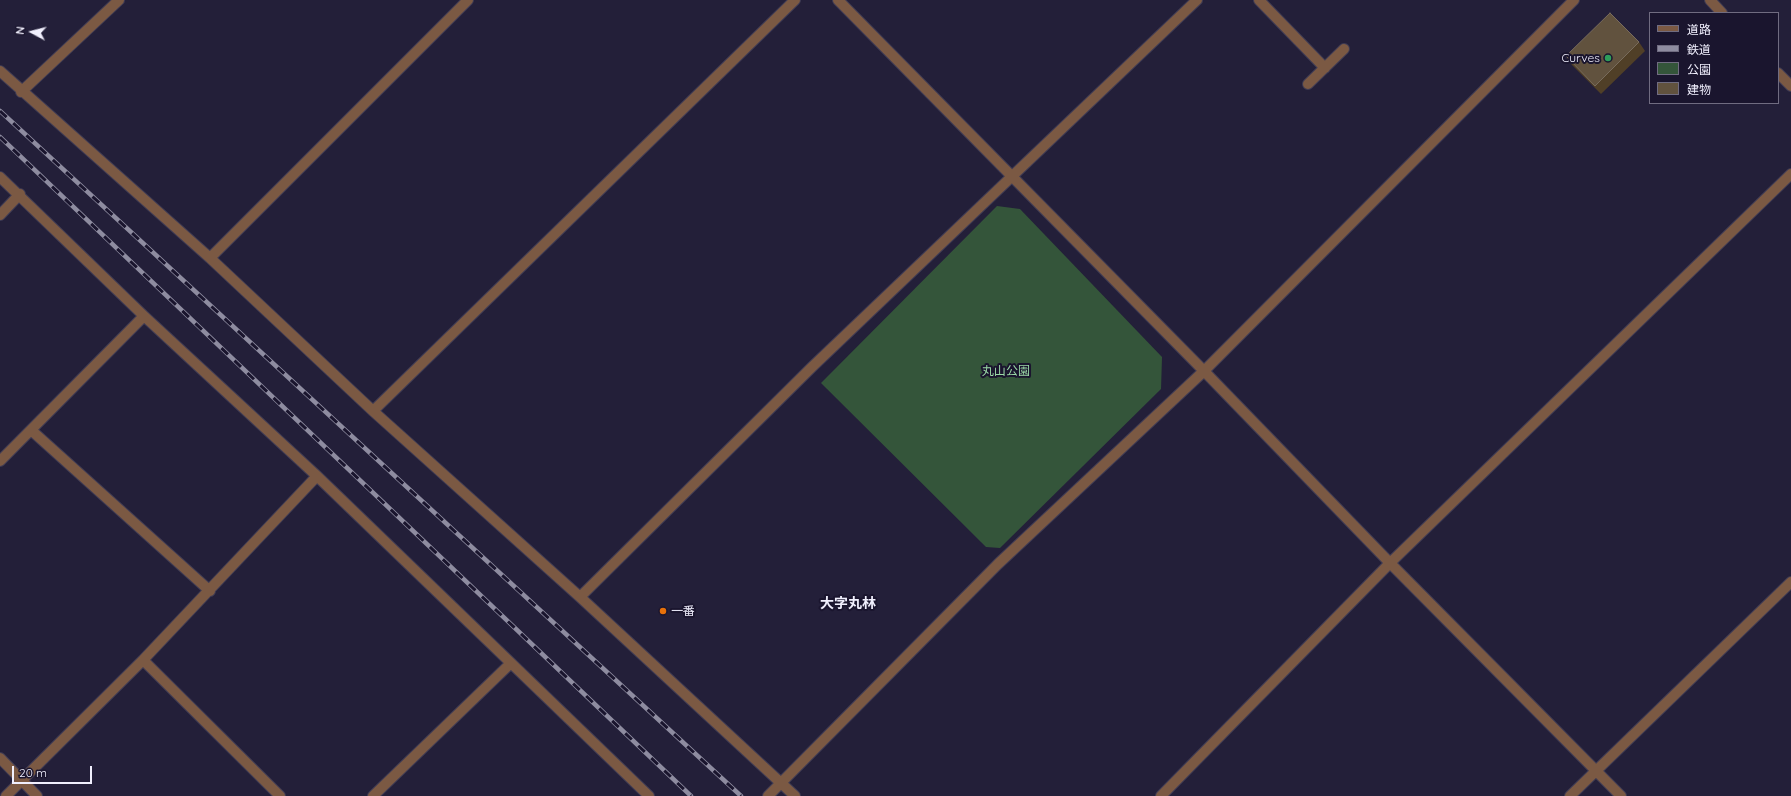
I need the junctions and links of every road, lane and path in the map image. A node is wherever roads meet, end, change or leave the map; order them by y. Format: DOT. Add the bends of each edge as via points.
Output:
graph roads {
  1 [pos="119,0"];
  2 [pos="468,0"];
  3 [pos="795,0"];
  4 [pos="838,0"];
  5 [pos="1197,0"];
  6 [pos="1259,0"];
  7 [pos="1574,0"];
  8 [pos="1710,0"];
  9 [pos="1721,12"];
  10 [pos="1344,49"];
  11 [pos="1325,68"];
  12 [pos="0,71"];
  13 [pos="1779,74"];
  14 [pos="1308,84"];
  15 [pos="1791,86"];
  16 [pos="21,92"];
  17 [pos="1791,174"];
  18 [pos="0,177"];
  19 [pos="1013,178"];
  20 [pos="20,194"];
  21 [pos="0,214"];
  22 [pos="210,258"];
  23 [pos="144,316"];
  24 [pos="1204,370"];
  25 [pos="373,411"];
  26 [pos="31,430"];
  27 [pos="0,461"];
  28 [pos="317,476"];
  29 [pos="1390,563"];
  30 [pos="1791,582"];
  31 [pos="210,591"];
  32 [pos="580,597"];
  33 [pos="143,660"];
  34 [pos="511,663"];
  35 [pos="0,758"];
  36 [pos="1596,770"];
  37 [pos="22,781"];
  38 [pos="781,783"];
  39 [pos="6,796"];
  40 [pos="36,796"];
  41 [pos="280,796"];
  42 [pos="373,796"];
  43 [pos="649,796"];
  44 [pos="768,796"];
  45 [pos="795,796"];
  46 [pos="1161,796"];
  47 [pos="1570,796"];
  48 [pos="1621,796"];
  1 -- 16 [label="street"];
  2 -- 22 [label="street"];
  3 -- 25 [label="street"];
  4 -- 19 [label="street"];
  5 -- 19 [label="street"];
  6 -- 11 [label="street"];
  7 -- 24 [label="street"];
  8 -- 9 [label="street"];
  10 -- 11 [label="street"];
  11 -- 14 [label="street"];
  12 -- 16 [label="street"];
  13 -- 15 [label="street"];
  16 -- 22 [label="street"];
  17 -- 29 [label="street"];
  18 -- 20 [label="street"];
  19 -- 24 [label="street"];
  19 -- 32 [label="street" via="812,367"];
  20 -- 21 [label="street"];
  20 -- 23 [label="street"];
  22 -- 25 [label="street"];
  23 -- 26 [label="street"];
  23 -- 28 [label="street"];
  24 -- 29 [label="street"];
  24 -- 38 [label="street" via="998,564"];
  25 -- 32 [label="street"];
  26 -- 27 [label="street"];
  26 -- 31 [label="street"];
  28 -- 31 [label="street"];
  28 -- 34 [label="street"];
  29 -- 36 [label="street"];
  29 -- 46 [label="street"];
  30 -- 36 [label="street"];
  31 -- 33 [label="street"];
  32 -- 38 [label="street"];
  33 -- 37 [label="street"];
  33 -- 41 [label="street"];
  34 -- 42 [label="street"];
  34 -- 43 [label="street"];
  35 -- 37 [label="street"];
  36 -- 47 [label="street"];
  36 -- 48 [label="street"];
  37 -- 39 [label="street"];
  37 -- 40 [label="street"];
  38 -- 44 [label="street"];
  38 -- 45 [label="street"];
}
